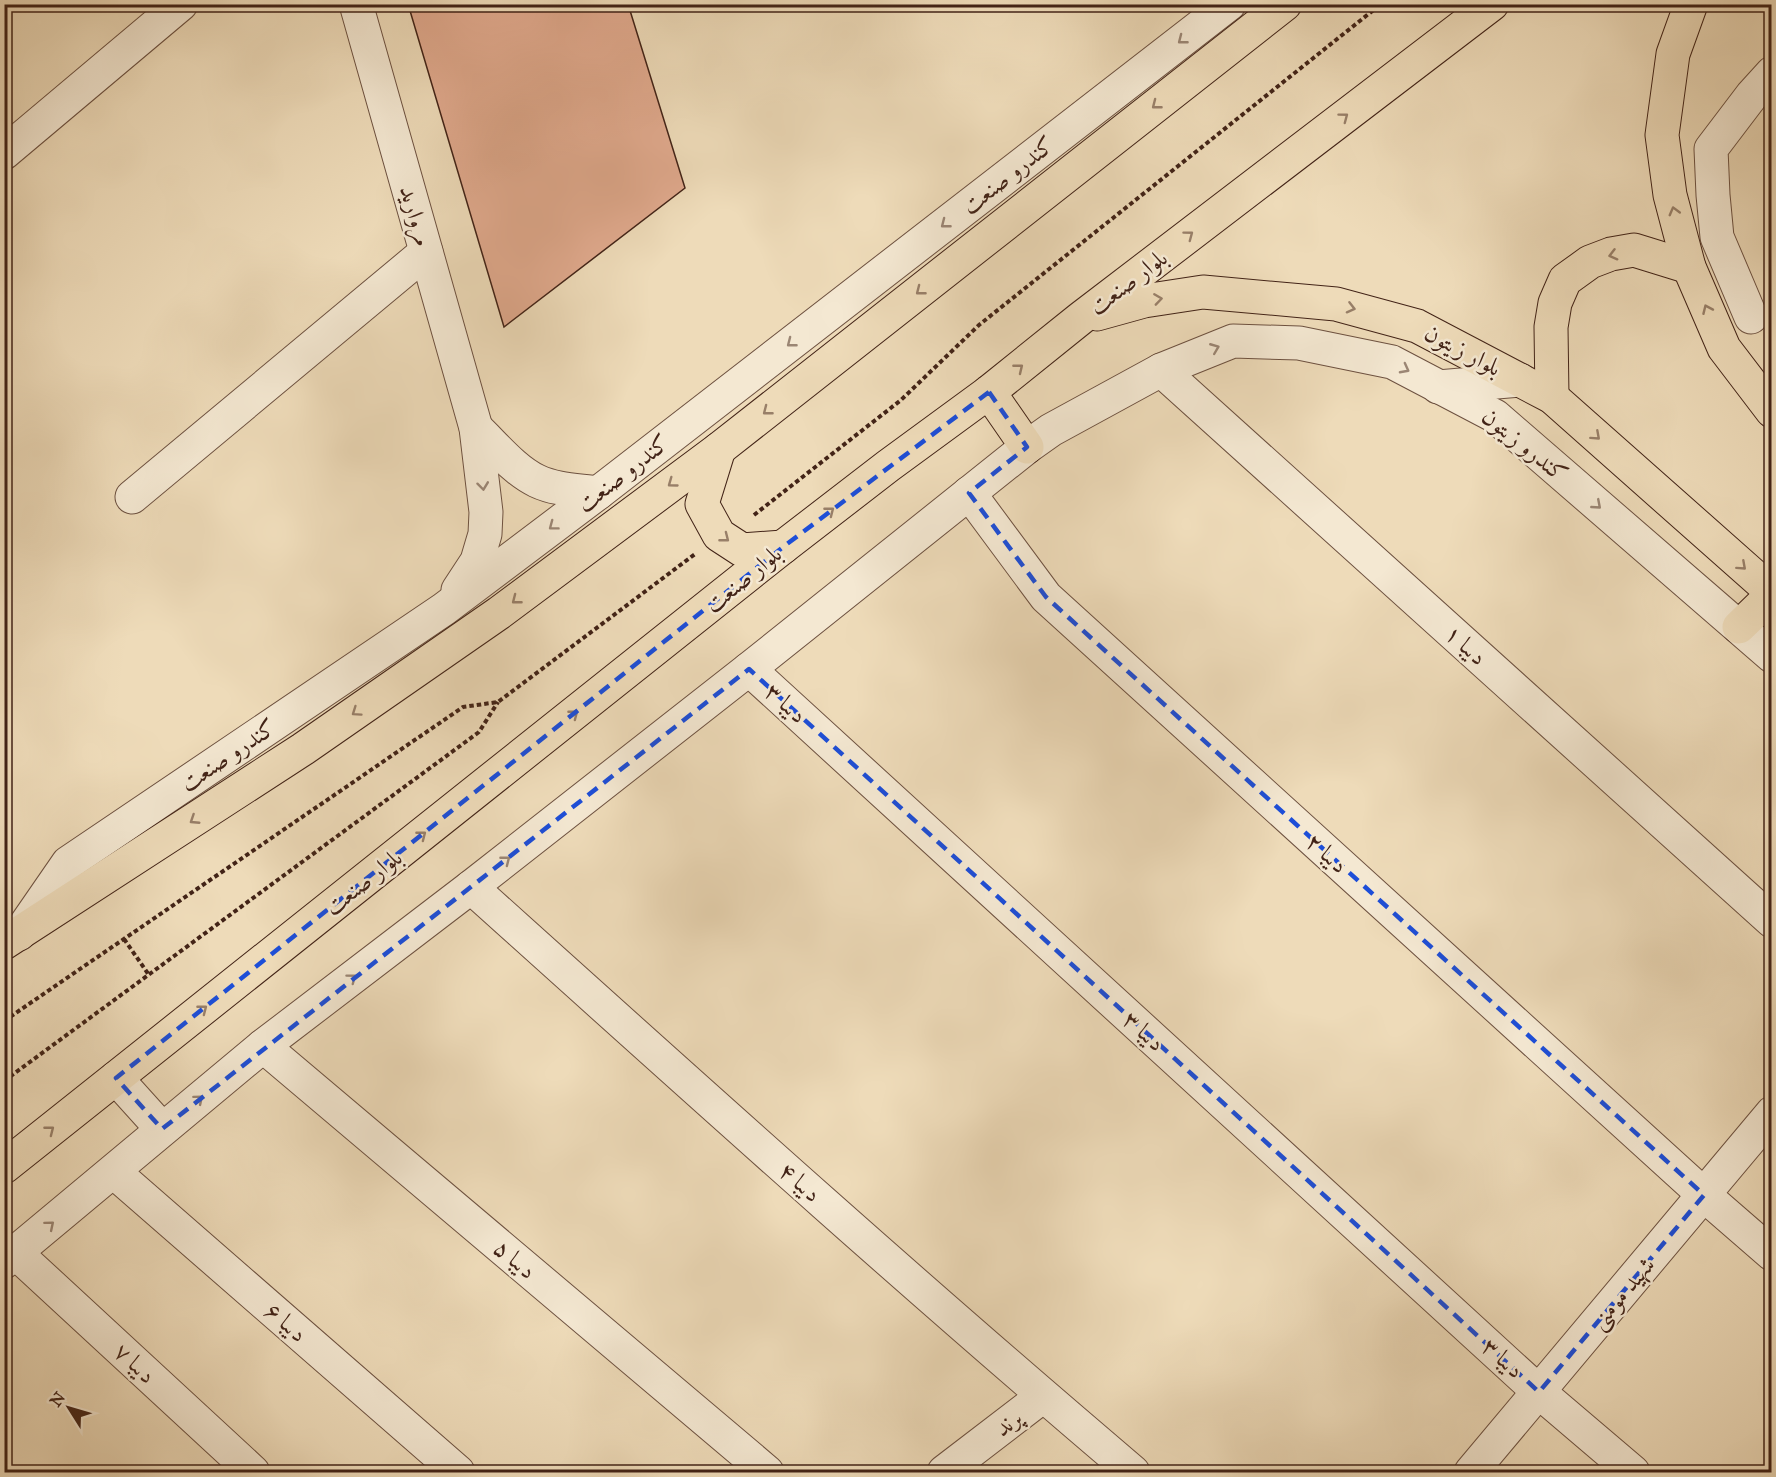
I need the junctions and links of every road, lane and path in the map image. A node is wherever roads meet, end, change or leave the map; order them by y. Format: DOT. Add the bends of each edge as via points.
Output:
graph roads {
  1 [pos="181,4"];
  2 [pos="356,4"];
  3 [pos="1229,4"];
  4 [pos="1285,4"];
  5 [pos="1492,4"];
  6 [pos="1691,4"];
  7 [pos="1772,73"];
  8 [pos="4,153"];
  9 [pos="426,252"];
  10 [pos="1689,267"];
  11 [pos="1761,305"];
  12 [pos="1081,318"];
  13 [pos="1725,348"];
  14 [pos="1161,370"];
  15 [pos="1520,380"];
  16 [pos="1438,387"];
  17 [pos="989,392"];
  18 [pos="1552,397"];
  19 [pos="1772,411"];
  20 [pos="476,428"];
  21 [pos="1027,447"];
  22 [pos="719,449"];
  23 [pos="598,493"];
  24 [pos="969,493"];
  25 [pos="132,497"];
  26 [pos="783,547"];
  27 [pos="1772,594"];
  28 [pos="444,609"];
  29 [pos="1739,627"];
  30 [pos="1772,656"];
  31 [pos="749,669"];
  32 [pos="498,702"];
  33 [pos="471,887"];
  34 [pos="1772,921"];
  35 [pos="12,939"];
  36 [pos="124,939"];
  37 [pos="149,975"];
  38 [pos="263,1046"];
  39 [pos="116,1078"];
  40 [pos="4,1081"];
  41 [pos="1772,1113"];
  42 [pos="162,1129"];
  43 [pos="4,1167"];
  44 [pos="114,1172"];
  45 [pos="1704,1195"];
  46 [pos="1772,1254"];
  47 [pos="10,1258"];
  48 [pos="1539,1392"];
  49 [pos="1044,1396"];
  50 [pos="254,1473"];
  51 [pos="458,1473"];
  52 [pos="766,1473"];
  53 [pos="944,1473"];
  54 [pos="1133,1473"];
  55 [pos="1471,1473"];
  56 [pos="1633,1473"];
  1 -- 8 [label="street"];
  2 -- 9 [label="street, مروارید"];
  3 -- 23 [label="street, کندرو صنعت, one-way"];
  4 -- 22 [label="main road, one-way"];
  12 -- 5 [label="main road, بلوار صنعت, one-way"];
  10 -- 6 [label="main road, one-way" via="1670,195 1662,135 1673,54"];
  7 -- 11 [label="street" via="1711,149 1718,237"];
  9 -- 20 [label="street, مروارید"];
  9 -- 25 [label="street"];
  13 -- 10 [label="main road, one-way"];
  10 -- 18 [label="main road, one-way" via="1634,250 1590,262 1565,280 1555,303 1551,327"];
  11 -- 13 [label="street"];
  12 -- 15 [label="main road, بلوار زیتون, one-way" via="1144,301 1203,292 1336,304 1417,326"];
  17 -- 12 [label="main road, بلوار صنعت, one-way"];
  13 -- 19 [label="main road"];
  14 -- 16 [label="street, کندرو زیتون, one-way" via="1233,341 1299,343 1392,362"];
  14 -- 21 [label="street"];
  14 -- 34 [label="street, دیبا ۱"];
  15 -- 16 [label="street"];
  15 -- 18 [label="main road, بلوار زیتون"];
  16 -- 29 [label="street, کندرو زیتون, one-way" via="1495,416"];
  17 -- 21 [label="main road"];
  26 -- 17 [label="main road, بلوار صنعت, one-way"];
  18 -- 27 [label="main road, بلوار زیتون, one-way"];
  20 -- 23 [label="street" via="513,465 537,481 561,489"];
  20 -- 28 [label="street, مروارید, one-way" via="485,534 468,578"];
  21 -- 24 [label="street"];
  22 -- 26 [label="main road, one-way" via="702,504 719,535 742,550"];
  22 -- 35 [label="main road, one-way" via="499,613 323,735"];
  23 -- 28 [label="street, کندرو صنعت, one-way"];
  24 -- 31 [label="street"];
  24 -- 45 [label="street, دیبا ۲" via="1046,597"];
  39 -- 26 [label="main road, بلوار صنعت, one-way"];
  27 -- 29 [label="main road"];
  28 -- 35 [label="street, کندرو صنعت" via="68,863"];
  29 -- 30 [label="street, کندرو زیتون"];
  33 -- 31 [label="street, one-way"];
  31 -- 48 [label="street, دیبا ۳"];
  32 -- 37 [label="path" via="480,732"];
  38 -- 33 [label="street, one-way"];
  33 -- 49 [label="street, دیبا ۴"];
  36 -- 37 [label="path"];
  37 -- 40 [label="path"];
  42 -- 38 [label="street, one-way"];
  38 -- 52 [label="street, دیبا ۵"];
  39 -- 42 [label="street"];
  43 -- 39 [label="main road, بلوار صنعت, one-way"];
  41 -- 45 [label="street, شهید مومنی"];
  42 -- 44 [label="street"];
  47 -- 44 [label="street, one-way"];
  44 -- 51 [label="street, دیبا ۶"];
  45 -- 46 [label="street, دیبا ۲"];
  45 -- 48 [label="street, شهید مومنی"];
  47 -- 50 [label="street, دیبا ۷"];
  48 -- 55 [label="street, شهید مومنی"];
  48 -- 56 [label="street, دیبا ۳"];
  49 -- 53 [label="street, پرند"];
  49 -- 54 [label="street, دیبا ۴"];
}
